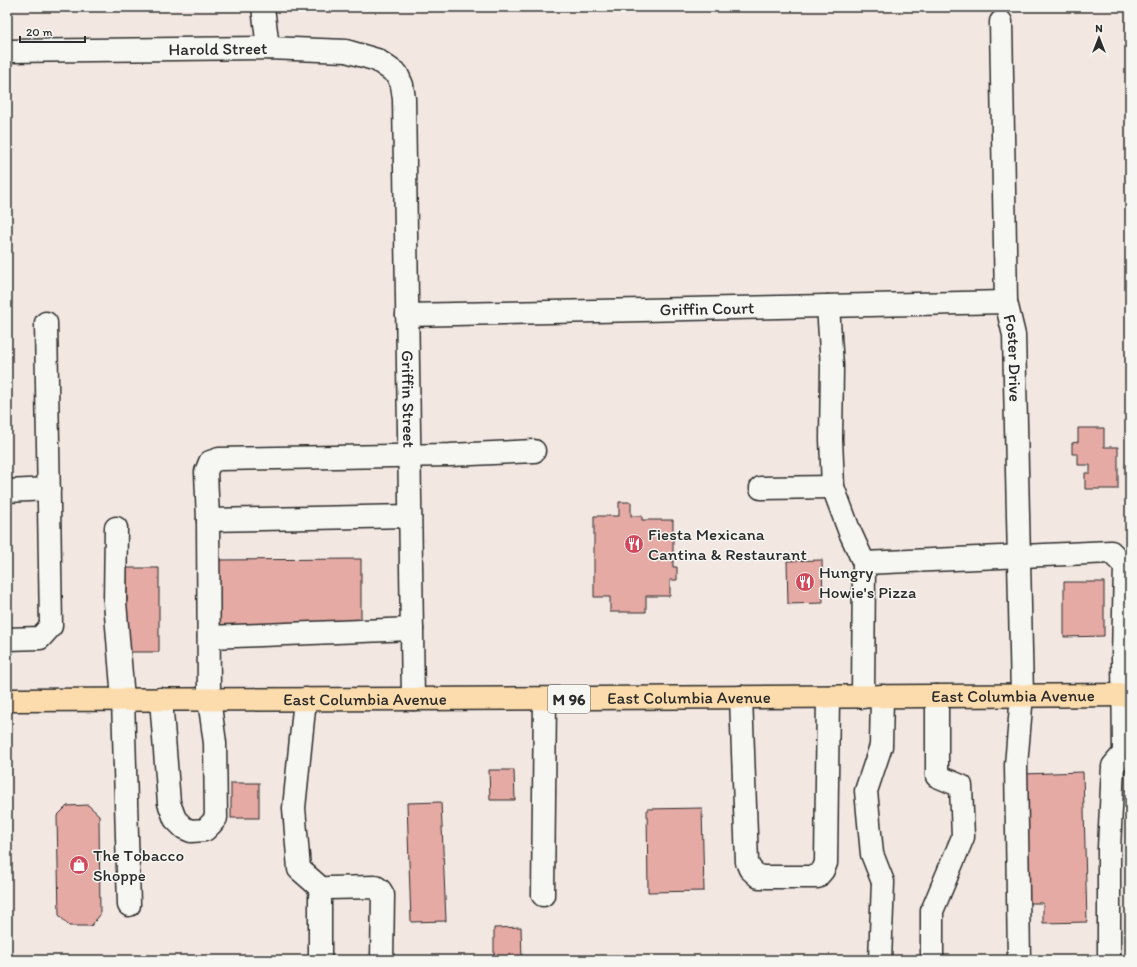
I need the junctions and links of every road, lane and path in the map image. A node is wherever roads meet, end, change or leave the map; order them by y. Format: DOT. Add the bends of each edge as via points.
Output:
graph roads {
  1 [pos="263,7"];
  2 [pos="1001,22"];
  3 [pos="268,48"];
  4 [pos="7,51"];
  5 [pos="404,99"];
  6 [pos="1006,302"];
  7 [pos="828,306"];
  8 [pos="407,316"];
  9 [pos="46,323"];
  10 [pos="534,451"];
  11 [pos="409,455"];
  12 [pos="833,487"];
  13 [pos="761,488"];
  14 [pos="49,490"];
  15 [pos="7,491"];
  16 [pos="410,516"];
  17 [pos="208,520"];
  18 [pos="116,528"];
  19 [pos="1018,556"];
  20 [pos="864,563"];
  21 [pos="412,629"];
  22 [pos="209,637"];
  23 [pos="7,639"];
  24 [pos="1127,695"];
  25 [pos="872,696"];
  26 [pos="937,696"];
  27 [pos="1022,696"];
  28 [pos="741,697"];
  29 [pos="828,697"];
  30 [pos="123,699"];
  31 [pos="161,699"];
  32 [pos="209,699"];
  33 [pos="305,699"];
  34 [pos="413,699"];
  35 [pos="545,699"];
  36 [pos="7,700"];
  37 [pos="1127,753"];
  38 [pos="323,890"];
  39 [pos="543,895"];
  40 [pos="129,905"];
  41 [pos="320,960"];
  42 [pos="382,960"];
  43 [pos="880,960"];
  44 [pos="932,960"];
  45 [pos="1019,960"];
  46 [pos="1109,960"];
  1 -- 3 [label="street"];
  2 -- 6 [label="street, Foster Drive"];
  3 -- 4 [label="street, Harold Street"];
  3 -- 5 [label="street, Harold Street" via="346,50 377,60 397,74"];
  5 -- 8 [label="street, Griffin Street"];
  6 -- 7 [label="street, Griffin Court"];
  6 -- 19 [label="street, Foster Drive" via="1014,335"];
  7 -- 8 [label="street, Griffin Court"];
  7 -- 12 [label="street" via="832,366"];
  8 -- 11 [label="street, Griffin Street"];
  9 -- 14 [label="street"];
  10 -- 11 [label="street"];
  11 -- 16 [label="street, Griffin Street"];
  11 -- 17 [label="street" via="219,459 210,462 206,472"];
  12 -- 13 [label="street"];
  12 -- 20 [label="street"];
  14 -- 15 [label="street"];
  14 -- 23 [label="street" via="51,626 40,638"];
  16 -- 17 [label="street"];
  16 -- 21 [label="street, Griffin Street"];
  17 -- 22 [label="street"];
  18 -- 30 [label="street" via="114,602"];
  19 -- 20 [label="street"];
  19 -- 24 [label="street" via="1111,552 1125,566"];
  19 -- 27 [label="street, Foster Drive"];
  20 -- 25 [label="street"];
  21 -- 22 [label="street"];
  21 -- 34 [label="street, Griffin Street"];
  22 -- 32 [label="street"];
  24 -- 27 [label="main road, East Columbia Avenue / M 96"];
  24 -- 37 [label="street"];
  25 -- 26 [label="main road, East Columbia Avenue / M 96"];
  25 -- 29 [label="main road, East Columbia Avenue / M 96"];
  25 -- 43 [label="street" via="881,746 866,791 872,854 883,882"];
  26 -- 27 [label="main road, East Columbia Avenue / M 96"];
  26 -- 44 [label="street" via="937,776 961,786 963,837 932,911"];
  27 -- 45 [label="street, Foster Drive" via="1016,765"];
  28 -- 29 [label="main road, East Columbia Avenue / M 96"];
  28 -- 29 [label="street" via="747,862 750,870 758,877 817,877 826,863"];
  28 -- 35 [label="main road, East Columbia Avenue / M 96"];
  30 -- 31 [label="main road, East Columbia Avenue / M 96"];
  30 -- 36 [label="main road, East Columbia Avenue / M 96"];
  30 -- 40 [label="street"];
  31 -- 32 [label="main road, East Columbia Avenue / M 96"];
  31 -- 32 [label="street" via="169,803 175,820 191,831 205,830 216,818 215,743"];
  32 -- 33 [label="main road, East Columbia Avenue / M 96"];
  33 -- 34 [label="main road, East Columbia Avenue / M 96"];
  33 -- 38 [label="street" via="294,808 299,869"];
  34 -- 35 [label="main road, East Columbia Avenue / M 96"];
  35 -- 39 [label="street"];
  37 -- 46 [label="street" via="1113,766 1109,848"];
  38 -- 41 [label="street" via="320,896"];
  38 -- 42 [label="street" via="376,887 380,890 383,895"];
}
